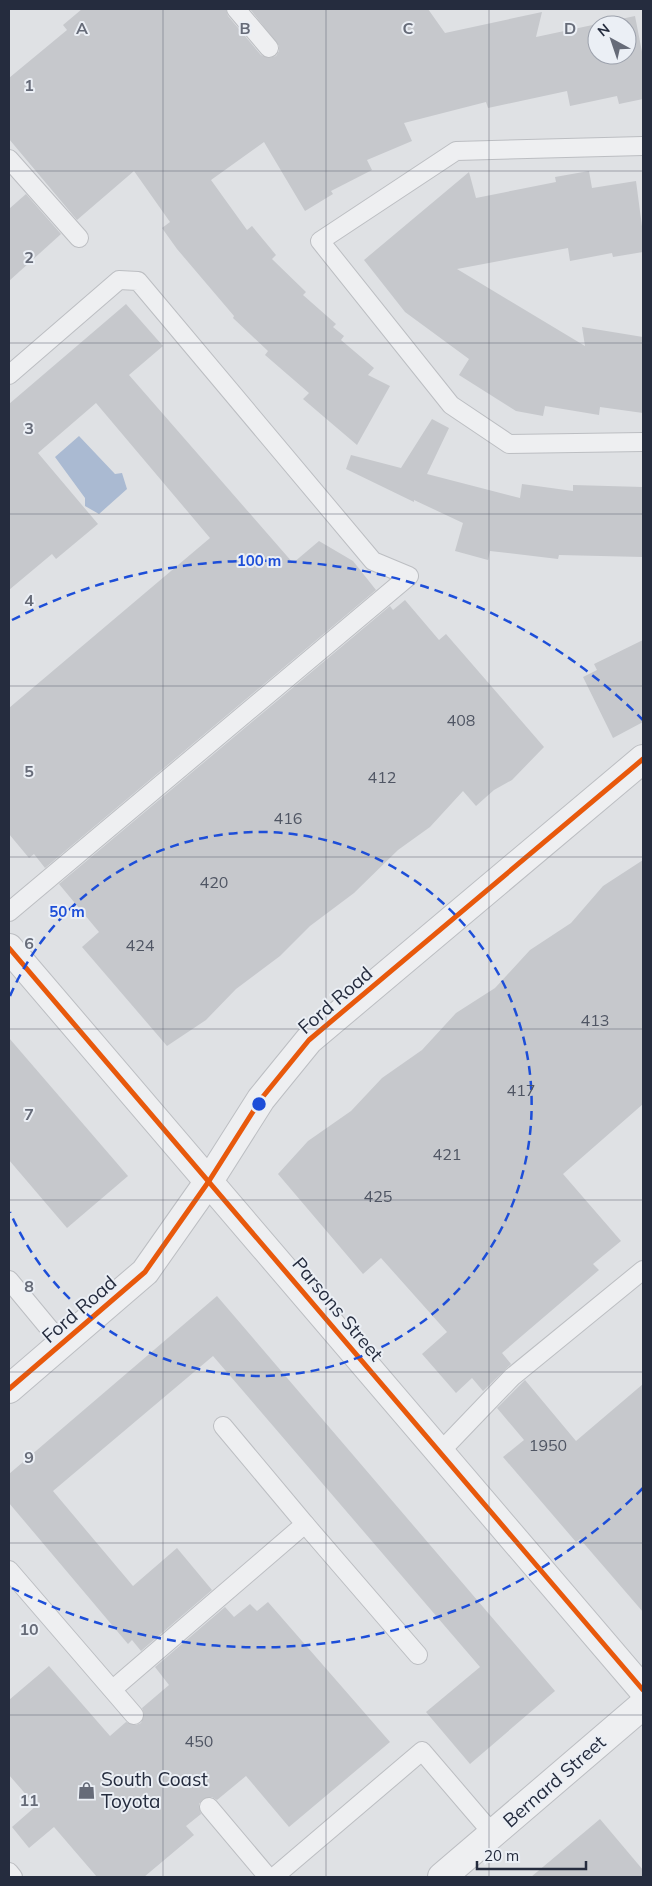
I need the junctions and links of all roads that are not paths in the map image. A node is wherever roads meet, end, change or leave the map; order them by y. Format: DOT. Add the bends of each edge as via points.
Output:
graph roads {
  1 [pos="236,9"];
  2 [pos="269,48"];
  3 [pos="643,146"];
  4 [pos="9,159"];
  5 [pos="79,238"];
  6 [pos="9,375"];
  7 [pos="643,442"];
  8 [pos="643,759"];
  9 [pos="9,912"];
  10 [pos="9,948"];
  11 [pos="209,1181"];
  12 [pos="643,1270"];
  13 [pos="9,1280"];
  14 [pos="62,1344"];
  15 [pos="9,1389"];
  16 [pos="223,1426"];
  17 [pos="440,1452"];
  18 [pos="305,1524"];
  19 [pos="9,1570"];
  20 [pos="418,1655"];
  21 [pos="113,1689"];
  22 [pos="643,1690"];
  23 [pos="643,1705"];
  24 [pos="134,1715"];
  25 [pos="209,1807"];
  26 [pos="494,1834"];
  27 [pos="9,1872"];
  28 [pos="13,1877"];
  29 [pos="268,1877"];
  30 [pos="274,1877"];
  31 [pos="442,1877"];
  1 -- 2 [label="lane"];
  3 -- 7 [label="lane" via="456,151 320,241 451,405 509,444"];
  4 -- 5 [label="lane"];
  6 -- 9 [label="lane" via="119,280 138,281 373,561 409,576"];
  8 -- 11 [label="street, Ford Road" via="309,1040 261,1099"];
  10 -- 11 [label="street, Parsons Street"];
  11 -- 14 [label="street, Ford Road" via="145,1272"];
  11 -- 17 [label="street, Parsons Street"];
  12 -- 17 [label="lane" via="512,1378"];
  13 -- 14 [label="lane"];
  14 -- 15 [label="street, Ford Road"];
  16 -- 18 [label="lane"];
  17 -- 22 [label="street, Parsons Street"];
  18 -- 20 [label="lane"];
  18 -- 21 [label="lane"];
  19 -- 21 [label="lane"];
  21 -- 24 [label="lane"];
  23 -- 26 [label="street, Bernard Street"];
  25 -- 29 [label="lane"];
  26 -- 30 [label="lane" via="422,1751"];
  26 -- 31 [label="street, Bernard Street"];
  27 -- 28 [label="lane"];
}
